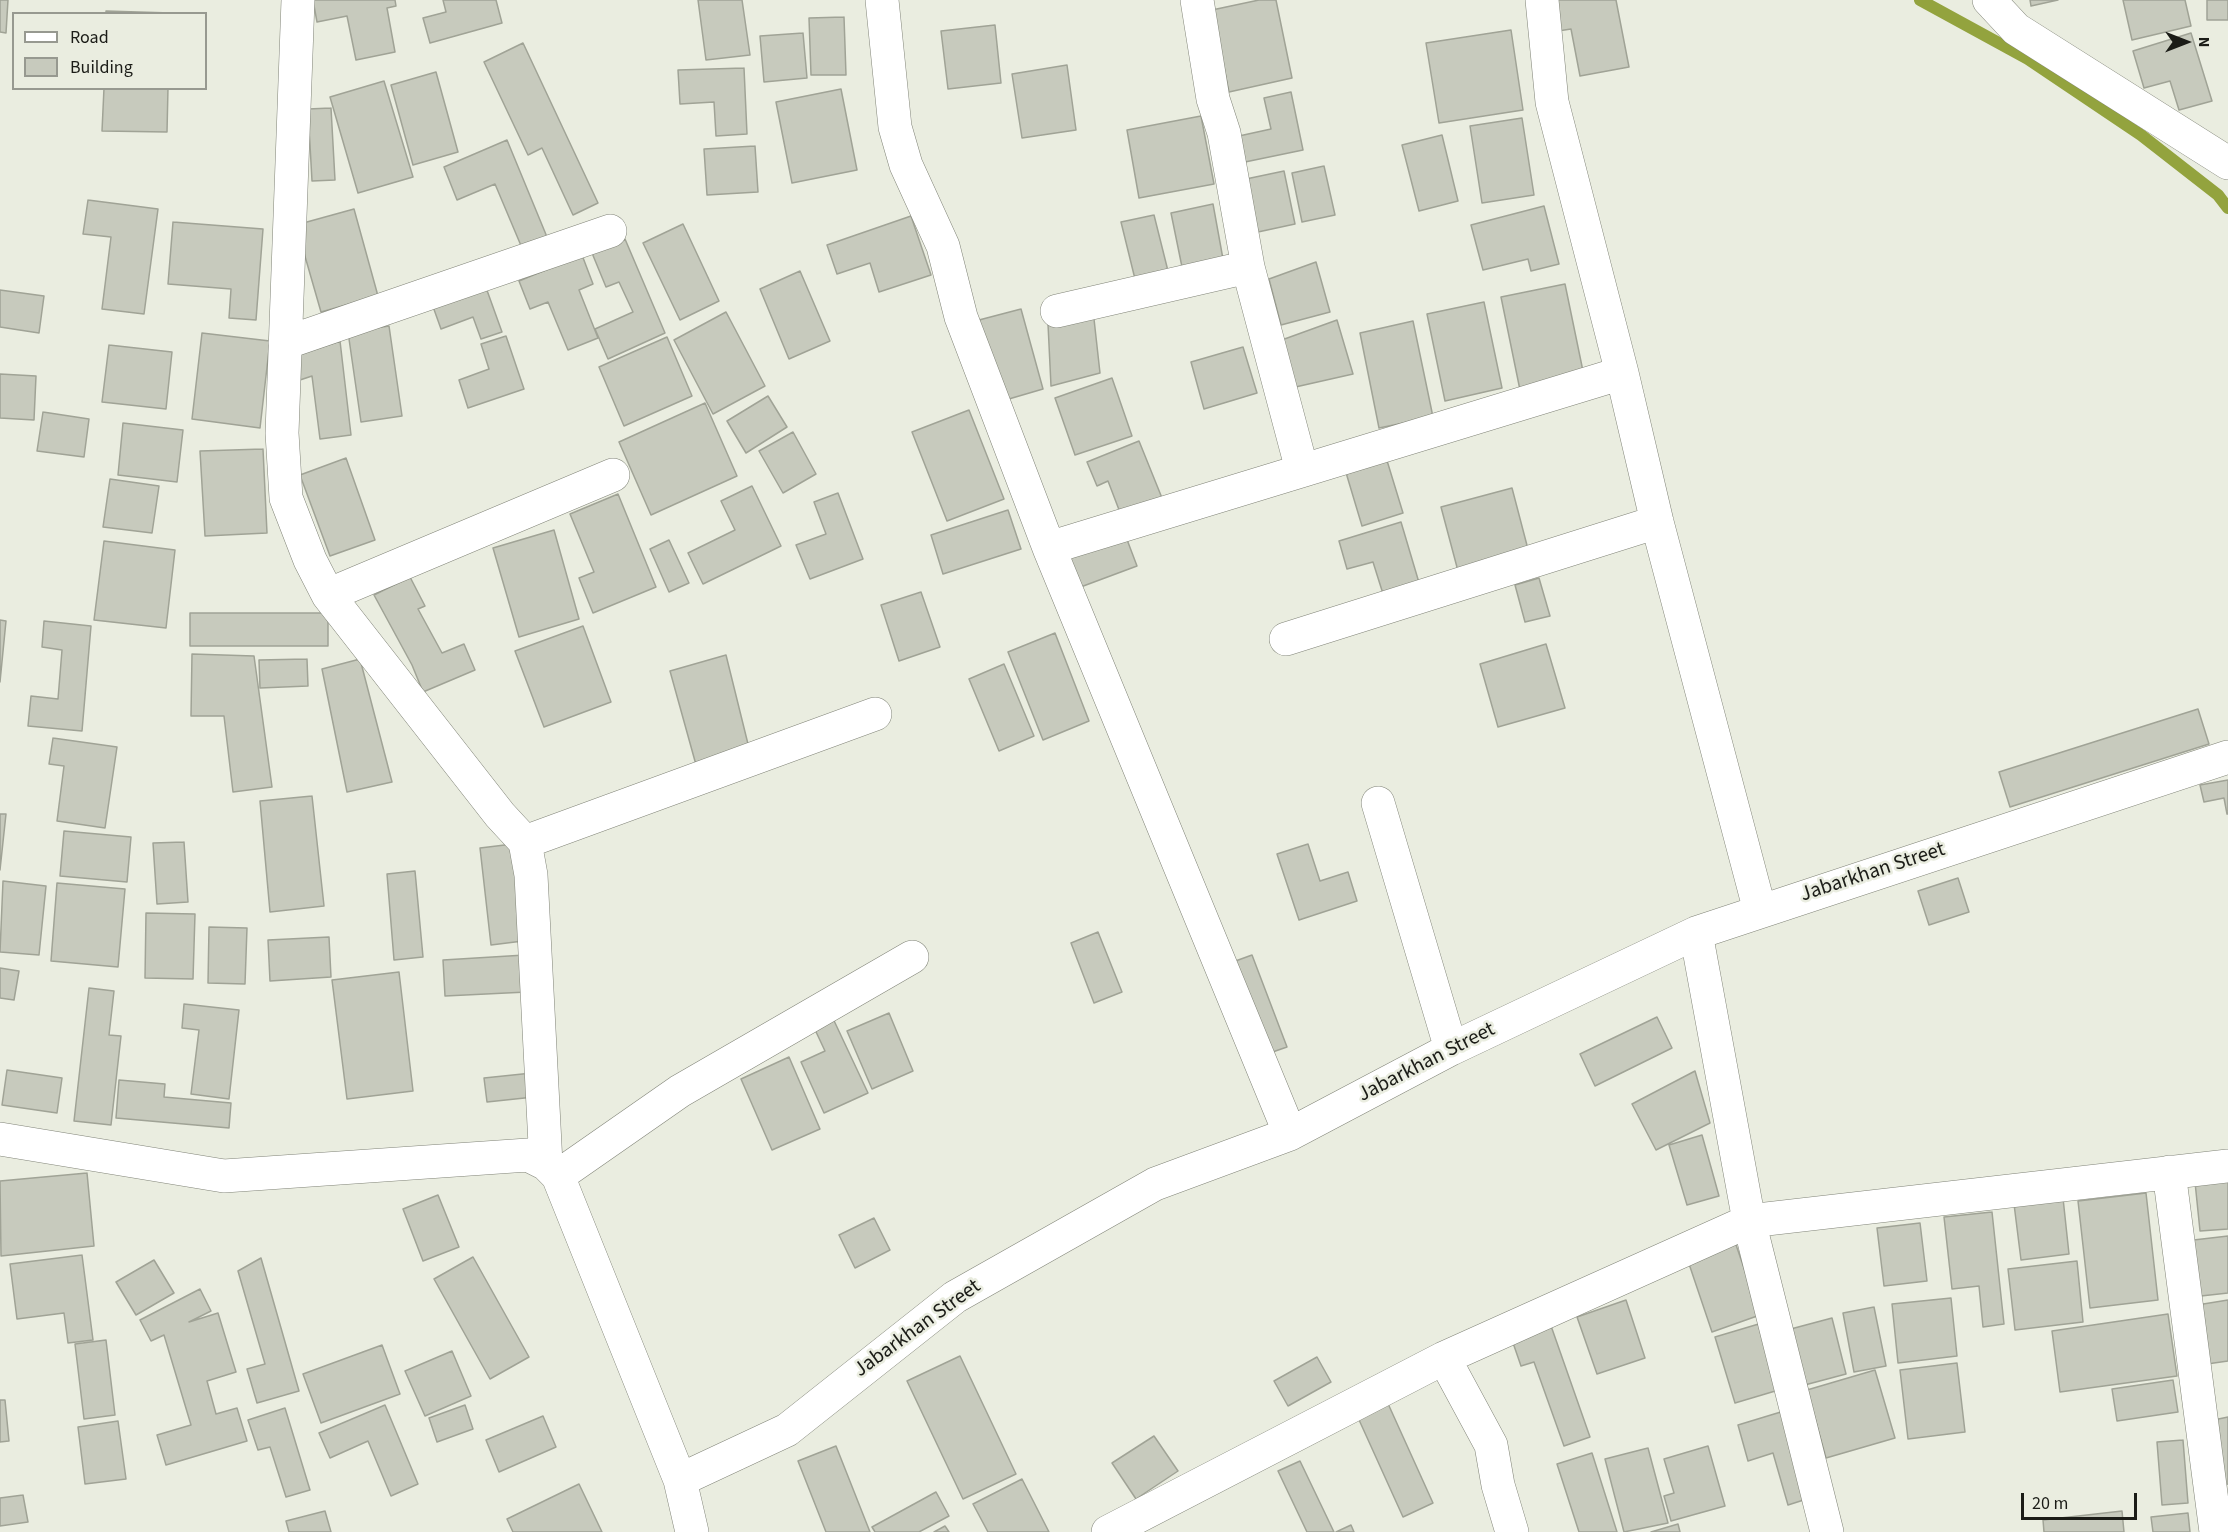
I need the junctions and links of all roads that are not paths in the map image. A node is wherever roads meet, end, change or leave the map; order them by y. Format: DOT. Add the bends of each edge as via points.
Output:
graph roads {
  1 [pos="298,0"];
  2 [pos="882,0"];
  3 [pos="1197,0"];
  4 [pos="1542,0"];
  5 [pos="1989,0"];
  6 [pos="2228,163"];
  7 [pos="610,231"];
  8 [pos="1248,267"];
  9 [pos="1056,311"];
  10 [pos="285,343"];
  11 [pos="1622,373"];
  12 [pos="1302,470"];
  13 [pos="613,475"];
  14 [pos="1657,522"];
  15 [pos="1049,548"];
  16 [pos="328,595"];
  17 [pos="1286,639"];
  18 [pos="875,714"];
  19 [pos="2228,757"];
  20 [pos="1378,803"];
  21 [pos="525,842"];
  22 [pos="1760,911"];
  23 [pos="1696,933"];
  24 [pos="912,957"];
  25 [pos="1451,1049"];
  26 [pos="1290,1134"];
  27 [pos="0,1140"];
  28 [pos="2228,1166"];
  29 [pos="552,1170"];
  30 [pos="2169,1172"];
  31 [pos="1749,1221"];
  32 [pos="1444,1358"];
  33 [pos="680,1480"];
  34 [pos="692,1532"];
  35 [pos="1108,1532"];
  36 [pos="1512,1532"];
  37 [pos="1827,1532"];
  38 [pos="2216,1532"];
  1 -- 10 [label="street"];
  2 -- 15 [label="street" via="895,127 906,165 943,246 962,317"];
  3 -- 8 [label="street"];
  4 -- 11 [label="street" via="1552,102"];
  5 -- 6 [label="street" via="2016,29"];
  7 -- 10 [label="street"];
  8 -- 9 [label="street"];
  8 -- 12 [label="street"];
  10 -- 16 [label="street" via="282,433 286,498"];
  11 -- 12 [label="street"];
  11 -- 14 [label="street"];
  12 -- 15 [label="street"];
  13 -- 16 [label="street"];
  14 -- 17 [label="street"];
  14 -- 22 [label="street"];
  15 -- 26 [label="street"];
  16 -- 21 [label="street"];
  18 -- 21 [label="street"];
  19 -- 22 [label="street, Jabarkhan Street"];
  20 -- 25 [label="street"];
  21 -- 29 [label="street" via="531,875"];
  22 -- 23 [label="street, Jabarkhan Street"];
  23 -- 25 [label="street, Jabarkhan Street"];
  23 -- 31 [label="street"];
  24 -- 29 [label="street"];
  25 -- 26 [label="street, Jabarkhan Street"];
  26 -- 33 [label="street, Jabarkhan Street" via="1155,1184 965,1291 787,1430"];
  27 -- 29 [label="street" via="224,1176 528,1155"];
  28 -- 30 [label="street"];
  29 -- 33 [label="street"];
  30 -- 31 [label="street"];
  30 -- 38 [label="street"];
  31 -- 32 [label="street"];
  31 -- 37 [label="street"];
  32 -- 35 [label="street"];
  32 -- 36 [label="street" via="1491,1445"];
  33 -- 34 [label="street"];
}
